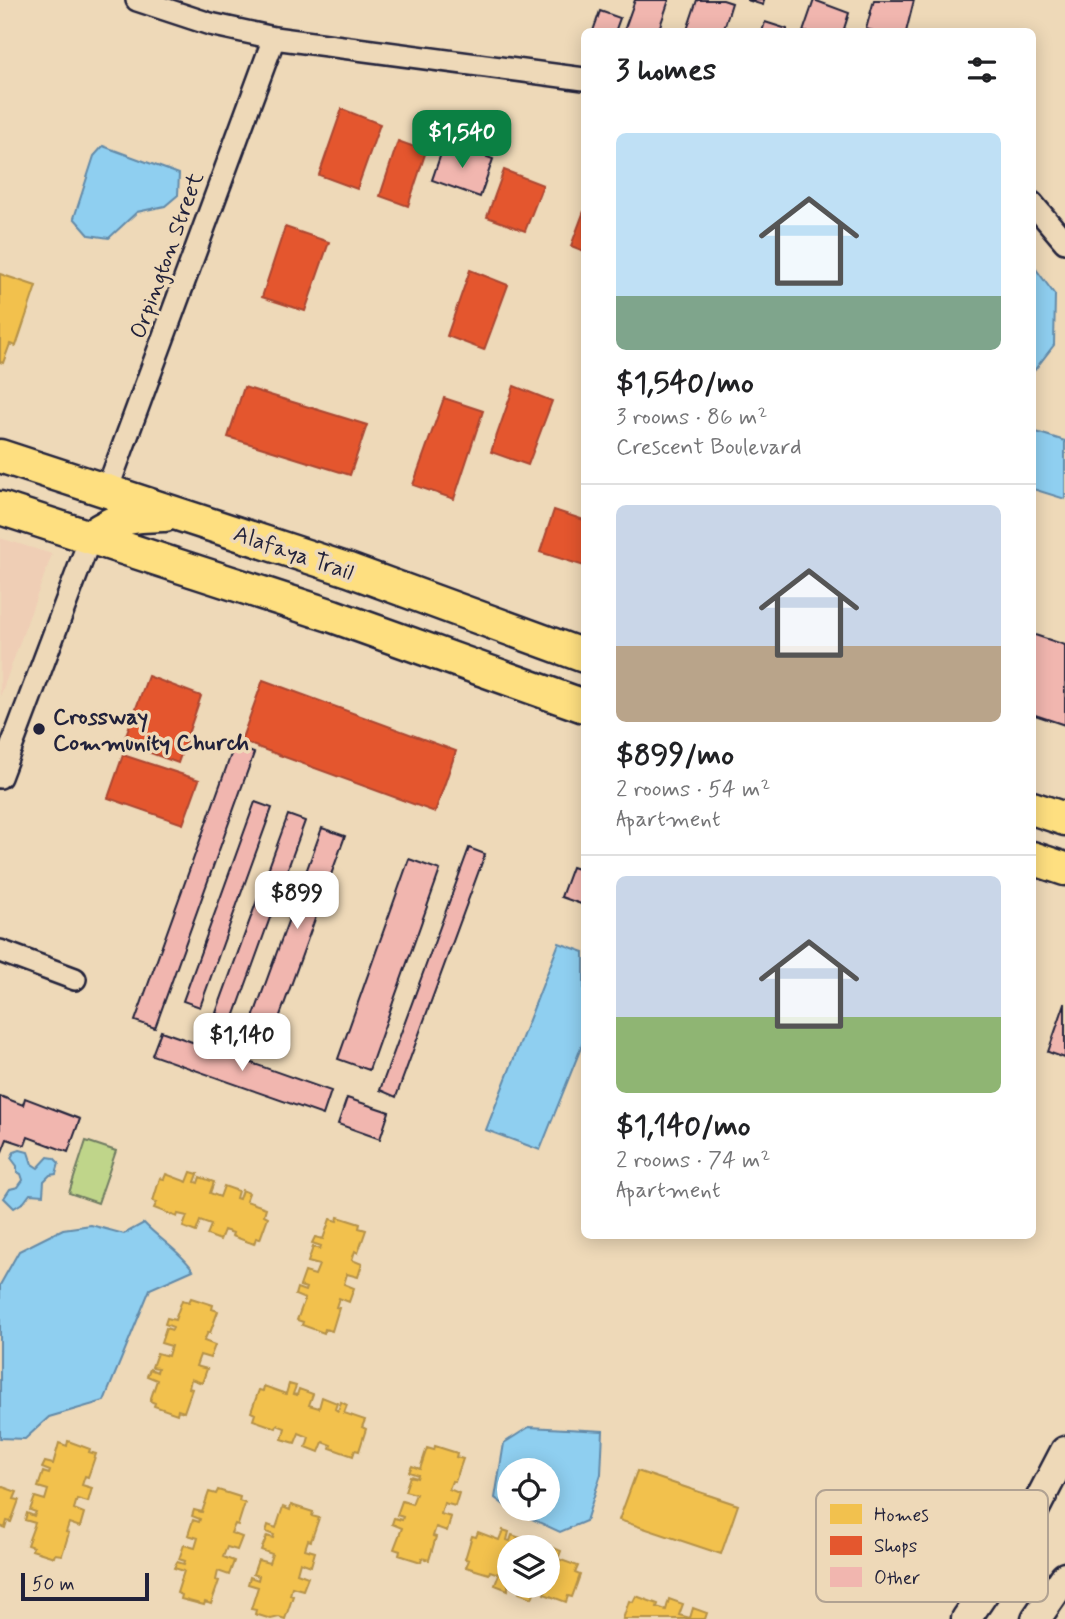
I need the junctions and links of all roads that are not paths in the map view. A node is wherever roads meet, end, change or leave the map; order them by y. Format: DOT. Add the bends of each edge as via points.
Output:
graph roads {
  1 [pos="137,0"];
  2 [pos="275,38"];
  3 [pos="581,79"];
  4 [pos="1036,208"];
  5 [pos="1065,242"];
  6 [pos="0,456"];
  7 [pos="107,491"];
  8 [pos="0,508"];
  9 [pos="184,515"];
  10 [pos="90,536"];
  11 [pos="581,655"];
  12 [pos="581,664"];
  13 [pos="511,681"];
  14 [pos="581,701"];
  15 [pos="0,777"];
  16 [pos="1036,809"];
  17 [pos="1065,818"];
  18 [pos="1036,859"];
  19 [pos="1065,869"];
  20 [pos="0,951"];
  21 [pos="75,979"];
  22 [pos="1065,1451"];
  23 [pos="1045,1490"];
  24 [pos="1065,1577"];
  25 [pos="978,1602"];
  26 [pos="1048,1602"];
  27 [pos="1048,1602"];
  28 [pos="966,1619"];
  29 [pos="1036,1619"];
  1 -- 2 [label="street"];
  2 -- 3 [label="street"];
  2 -- 7 [label="street, Orpington Street"];
  4 -- 5 [label="street"];
  6 -- 7 [label="main road, Alafaya Trail"];
  7 -- 9 [label="main road, Alafaya Trail"];
  8 -- 10 [label="main road, Alafaya Trail"];
  9 -- 10 [label="main road" via="129,516"];
  9 -- 11 [label="main road, Alafaya Trail"];
  10 -- 13 [label="main road, Alafaya Trail"];
  10 -- 15 [label="street"];
  12 -- 13 [label="main road" via="562,675"];
  13 -- 14 [label="main road, Alafaya Trail"];
  16 -- 17 [label="main road"];
  18 -- 19 [label="main road"];
  20 -- 21 [label="street"];
  22 -- 23 [label="main road"];
  24 -- 27 [label="main road"];
  25 -- 28 [label="main road"];
  26 -- 29 [label="main road"];
}
